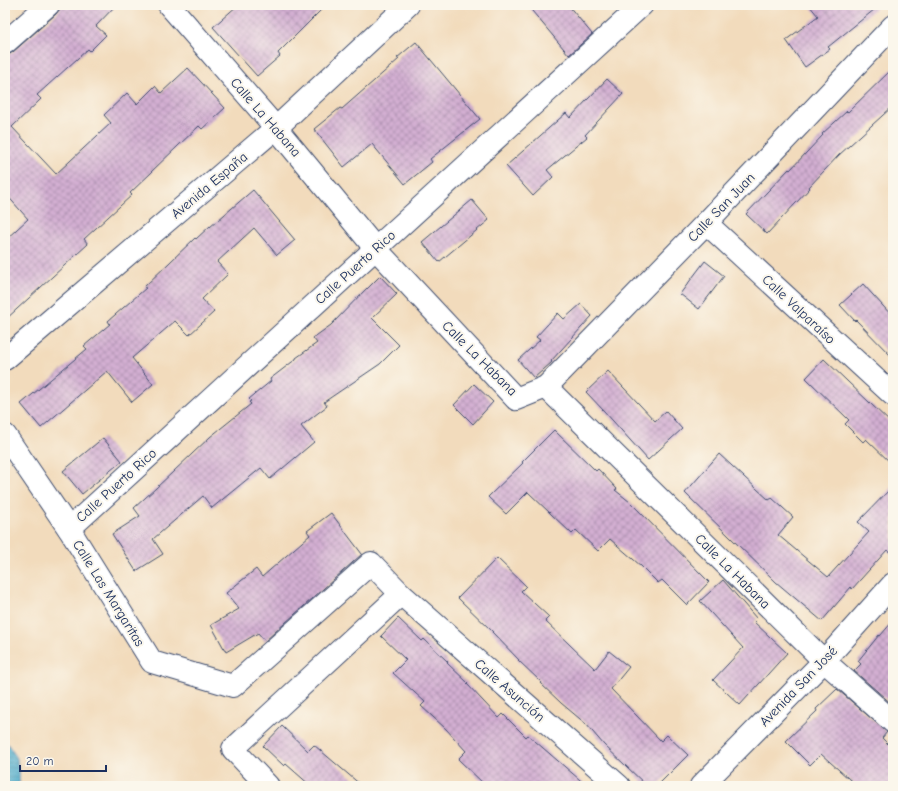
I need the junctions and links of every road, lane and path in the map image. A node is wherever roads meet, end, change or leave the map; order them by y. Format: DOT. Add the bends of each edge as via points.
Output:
graph roads {
  1 [pos="48,5"];
  2 [pos="169,5"];
  3 [pos="408,5"];
  4 [pos="642,5"];
  5 [pos="893,26"];
  6 [pos="5,43"];
  7 [pos="276,128"];
  8 [pos="706,223"];
  9 [pos="376,248"];
  10 [pos="5,359"];
  11 [pos="546,386"];
  12 [pos="893,395"];
  13 [pos="5,435"];
  14 [pos="69,529"];
  15 [pos="893,584"];
  16 [pos="401,594"];
  17 [pos="824,661"];
  18 [pos="233,686"];
  19 [pos="893,722"];
  20 [pos="268,786"];
  21 [pos="619,786"];
  22 [pos="701,786"];
  1 -- 6 [label="street"];
  2 -- 7 [label="street, Calle La Habana"];
  3 -- 7 [label="street, Avenida España"];
  4 -- 9 [label="street, Calle Puerto Rico"];
  5 -- 8 [label="street, Calle San Juan"];
  7 -- 9 [label="street, Calle La Habana"];
  7 -- 10 [label="street, Avenida España"];
  8 -- 11 [label="street, Calle San Juan"];
  8 -- 12 [label="street, Calle Valparaíso"];
  9 -- 11 [label="street, Calle La Habana" via="516,399"];
  9 -- 14 [label="street, Calle Puerto Rico"];
  11 -- 17 [label="street, Calle La Habana"];
  13 -- 14 [label="street, Calle Las Margaritas"];
  14 -- 18 [label="street, Calle Las Margaritas" via="152,662"];
  15 -- 17 [label="street, Avenida San José"];
  16 -- 18 [label="street, Calle Asunción" via="371,563"];
  16 -- 20 [label="street" via="233,749"];
  16 -- 21 [label="street, Calle Asunción"];
  17 -- 19 [label="street, Calle La Habana"];
  17 -- 22 [label="street, Avenida San José"];
}
